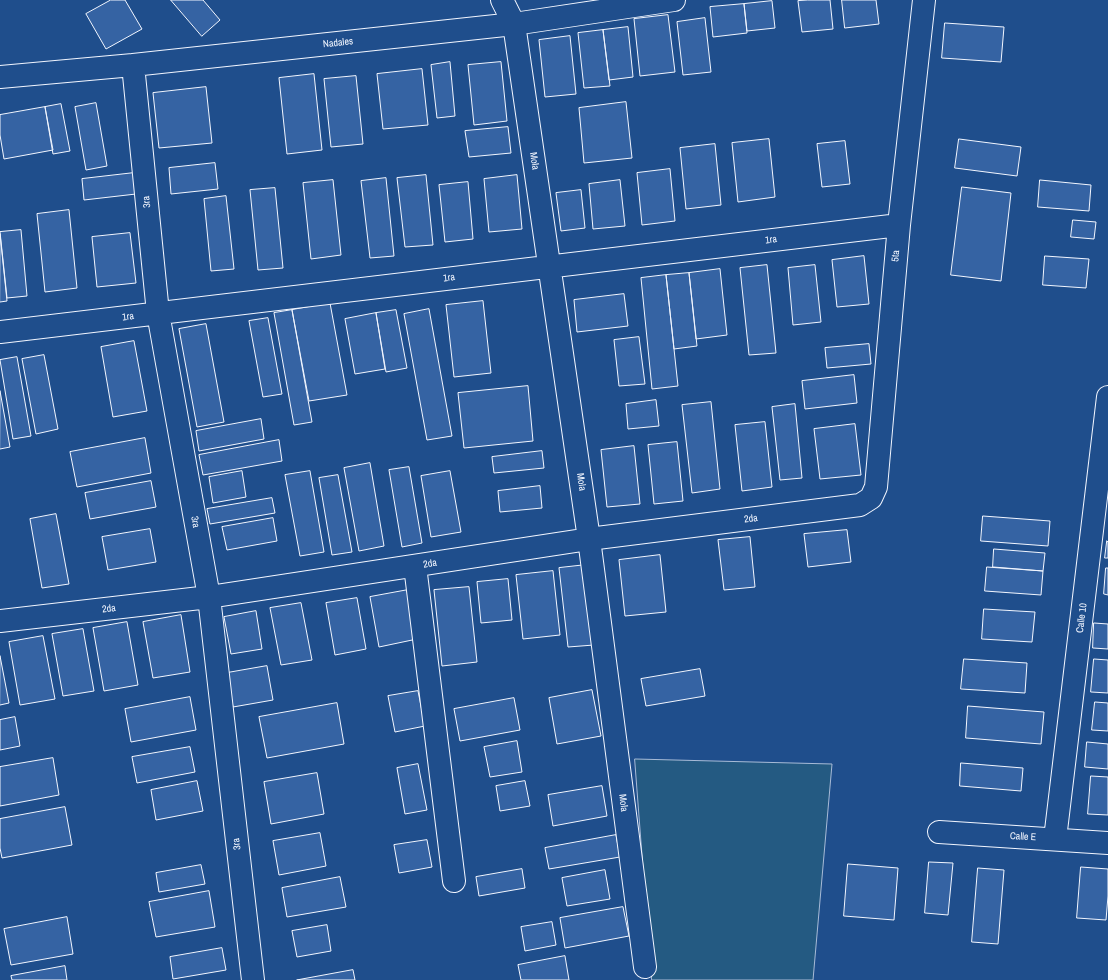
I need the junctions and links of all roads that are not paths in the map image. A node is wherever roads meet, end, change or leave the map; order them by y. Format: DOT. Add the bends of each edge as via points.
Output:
graph roads {
  1 [pos="502,0"];
  2 [pos="674,0"];
  3 [pos="924,0"];
  4 [pos="514,24"];
  5 [pos="133,66"];
  6 [pos="0,77"];
  7 [pos="899,225"];
  8 [pos="550,266"];
  9 [pos="158,313"];
  10 [pos="0,332"];
  11 [pos="1108,397"];
  12 [pos="860,505"];
  13 [pos="589,539"];
  14 [pos="415,566"];
  15 [pos="209,597"];
  16 [pos="0,621"];
  17 [pos="939,832"];
  18 [pos="1055,839"];
  19 [pos="1108,843"];
  20 [pos="454,881"];
  21 [pos="644,966"];
  22 [pos="253,980"];
  1 -- 4 [label="street, Mola"];
  2 -- 4 [label="street, Nadales"];
  3 -- 7 [label="street, 5ta"];
  4 -- 5 [label="street, Nadales"];
  4 -- 8 [label="street, Mola"];
  5 -- 6 [label="street, Nadales"];
  5 -- 9 [label="street, 3ra"];
  7 -- 8 [label="street, 1ra"];
  7 -- 12 [label="street, 5ta" via="876,487 871,498"];
  8 -- 9 [label="street, 1ra"];
  8 -- 13 [label="street, Mola"];
  9 -- 10 [label="street, 1ra"];
  9 -- 15 [label="street, 3ra"];
  11 -- 18 [label="street, Calle 10"];
  12 -- 13 [label="street, 2da"];
  13 -- 14 [label="street, 2da"];
  13 -- 21 [label="street, Mola"];
  14 -- 15 [label="street, 2da"];
  14 -- 20 [label="street"];
  15 -- 16 [label="street, 2da"];
  15 -- 22 [label="street, 3ra"];
  17 -- 18 [label="street, Calle E"];
  18 -- 19 [label="street, Calle E"];
}
